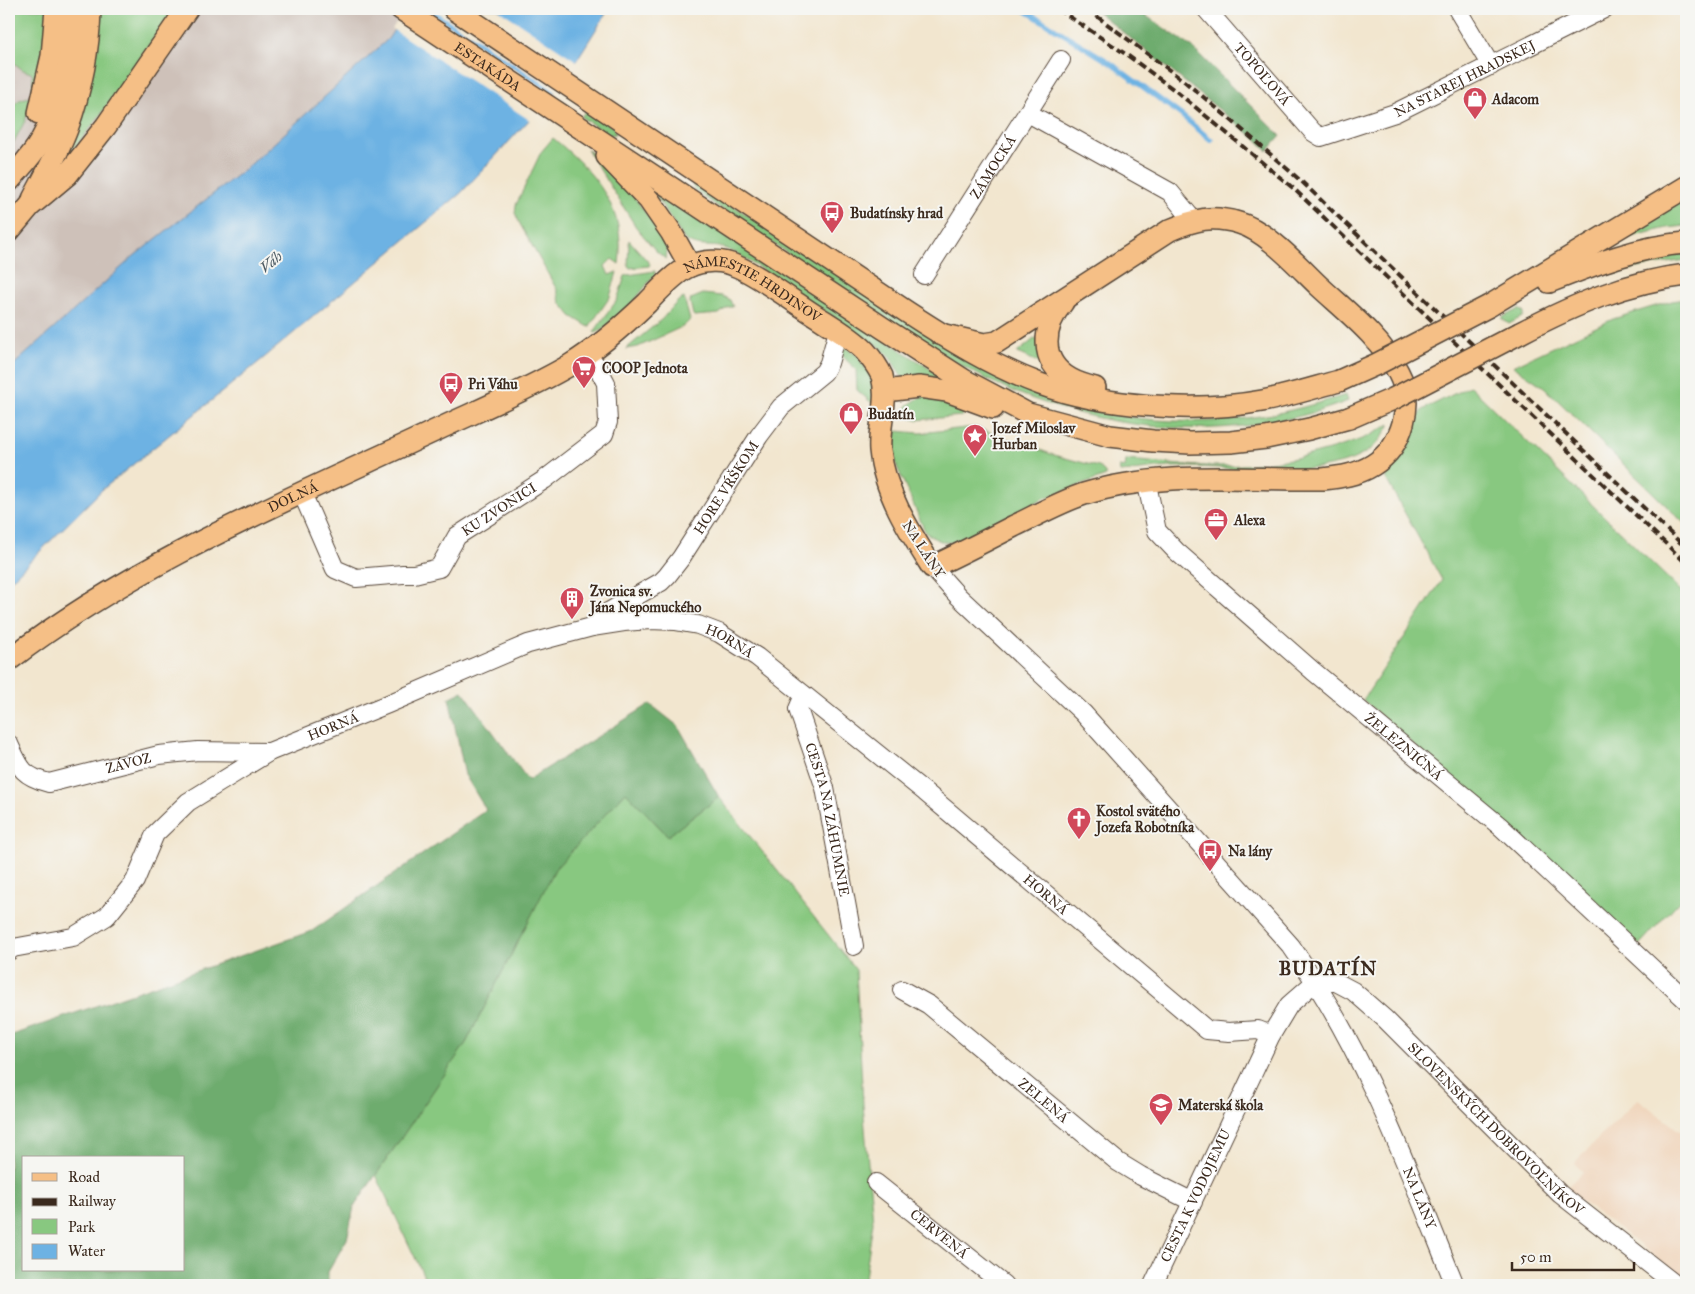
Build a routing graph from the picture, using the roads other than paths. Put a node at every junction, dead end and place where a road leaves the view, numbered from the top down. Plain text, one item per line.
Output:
1 (56, 9) edge
2 (75, 9) edge
3 (90, 9) edge
4 (187, 9) edge
5 (401, 9) edge
6 (454, 9) edge
7 (1206, 9) edge
8 (1457, 9) edge
9 (1604, 9) edge
10 (1061, 60) dead end
11 (1491, 66) junction
12 (1028, 112) junction
13 (575, 124) junction
14 (1321, 137) joint
15 (10, 180) edge
16 (1686, 187) edge
17 (30, 206) junction
18 (1193, 220) junction
19 (9, 231) edge
20 (1686, 243) edge
21 (690, 266) junction
22 (924, 275) dead end
23 (1686, 275) edge
24 (1066, 298) junction
25 (1489, 306) junction
26 (838, 331) junction
27 (940, 334) junction
28 (586, 354) junction
29 (884, 391) junction
30 (1148, 404) junction
31 (1046, 419) junction
32 (1146, 480) junction
33 (302, 493) junction
34 (932, 567) junction
35 (592, 627) junction
36 (9, 660) edge
37 (804, 695) junction
38 (9, 744) edge
39 (269, 752) junction
40 (854, 946) dead end
41 (9, 951) edge
42 (1315, 982) junction
43 (902, 990) dead end
44 (1686, 1000) edge
45 (1271, 1035) junction
46 (876, 1183) dead end
47 (1193, 1202) junction
48 (1004, 1285) edge
49 (1153, 1285) edge
50 (1455, 1285) edge
51 (1676, 1285) edge

1 - 15 main road
2 - 15 main road
3 - 17 main road
4 - 17 main road
5 - 13 main road, ESTAKÁDA
6 - 27 main road
7 - 14 street, TOPOĽOVÁ
8 - 11 street
9 - 11 street, NA STAREJ HRADSKEJ
10 - 12 street, ZÁMOCKÁ
11 - 14 street, NA STAREJ HRADSKEJ
12 - 18 street
12 - 22 street, ZÁMOCKÁ
13 - 21 main road
13 - 31 main road
16 - 25 main road
17 - 19 main road
18 - 24 main road
18 - 32 main road
20 - 25 main road
21 - 26 main road, NÁMESTIE HRDINOV
21 - 28 main road, NÁMESTIE HRDINOV
23 - 31 main road, bridge
24 - 27 main road
24 - 30 main road
25 - 30 main road, bridge
26 - 29 main road, NÁMESTIE HRDINOV
26 - 35 street, HORE VŔŠKOM
27 - 30 main road
28 - 33 main road, DOLNÁ
28 - 33 street, KU ZVONICI
29 - 31 main road
29 - 34 main road, NA LÁNY
32 - 34 main road
32 - 44 street, ŽELEZNIČNÁ
33 - 36 main road, DOLNÁ
34 - 42 street, NA LÁNY
35 - 37 street, HORNÁ
35 - 39 street, HORNÁ
37 - 40 street, CESTA NA ZÁHUMNIE
37 - 45 street, HORNÁ
38 - 39 street, ZÁVOZ
39 - 41 street, HORNÁ
42 - 45 street, CESTA K VODOJEMU
42 - 50 street, NA LÁNY
42 - 51 street, SLOVENSKÝCH DOBROVOĽNÍKOV
43 - 47 street, ZELENÁ
45 - 47 street, CESTA K VODOJEMU
46 - 48 street, ČERVENÁ
47 - 49 street, CESTA K VODOJEMU

